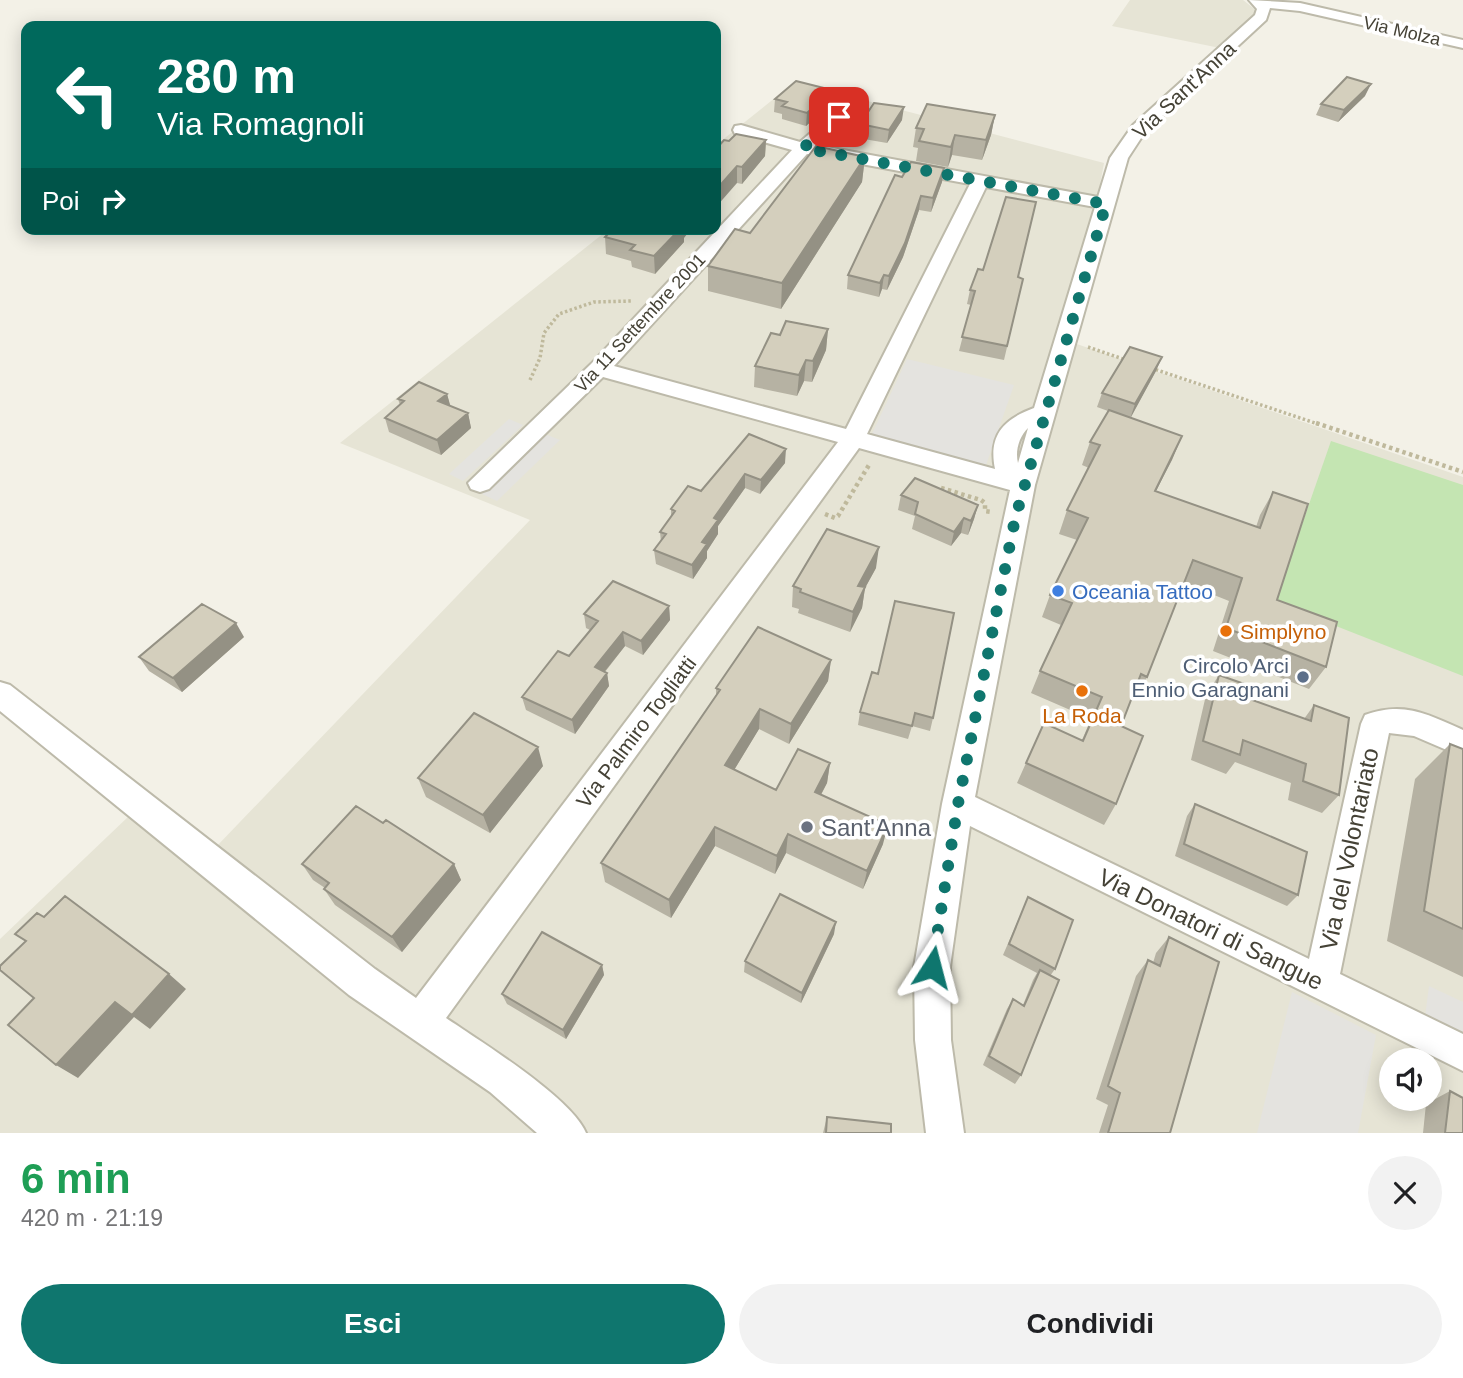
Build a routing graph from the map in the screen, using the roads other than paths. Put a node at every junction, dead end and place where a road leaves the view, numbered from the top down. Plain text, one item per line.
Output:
1 (1258, 1) edge
2 (1463, 44) edge
3 (857, 101) dead end
4 (741, 130) dead end
5 (803, 148) junction
6 (980, 181) junction
7 (1106, 204) junction
8 (599, 369) junction
9 (1046, 412) joint
10 (852, 441) junction
11 (480, 483) dead end
12 (1023, 485) junction
13 (0, 694) edge
14 (1463, 744) edge
15 (958, 804) junction
16 (1321, 983) junction
17 (420, 1023) junction
18 (1463, 1053) edge
19 (567, 1133) edge
20 (945, 1133) edge

1 - 2 street, Via Molza
1 - 7 street, Via Sant'Anna
3 - 5 street, Via 11 Settembre 2001
4 - 5 street
5 - 6 street
5 - 8 street, Via 11 Settembre 2001
6 - 7 street
6 - 10 street, Via Palmiro Togliatti
7 - 9 street, Via Sant'Anna
8 - 10 street
8 - 11 street, Via 11 Settembre 2001
9 - 12 street, Via Sant'Anna
10 - 12 street
10 - 17 street, Via Palmiro Togliatti
12 - 15 street, Via Sant'Anna
13 - 17 street
14 - 16 street, Via del Volontariato
15 - 16 street, Via Donatori di Sangue
15 - 20 street, Via Sant'Anna
16 - 18 street, Via Donatori di Sangue
17 - 19 street

